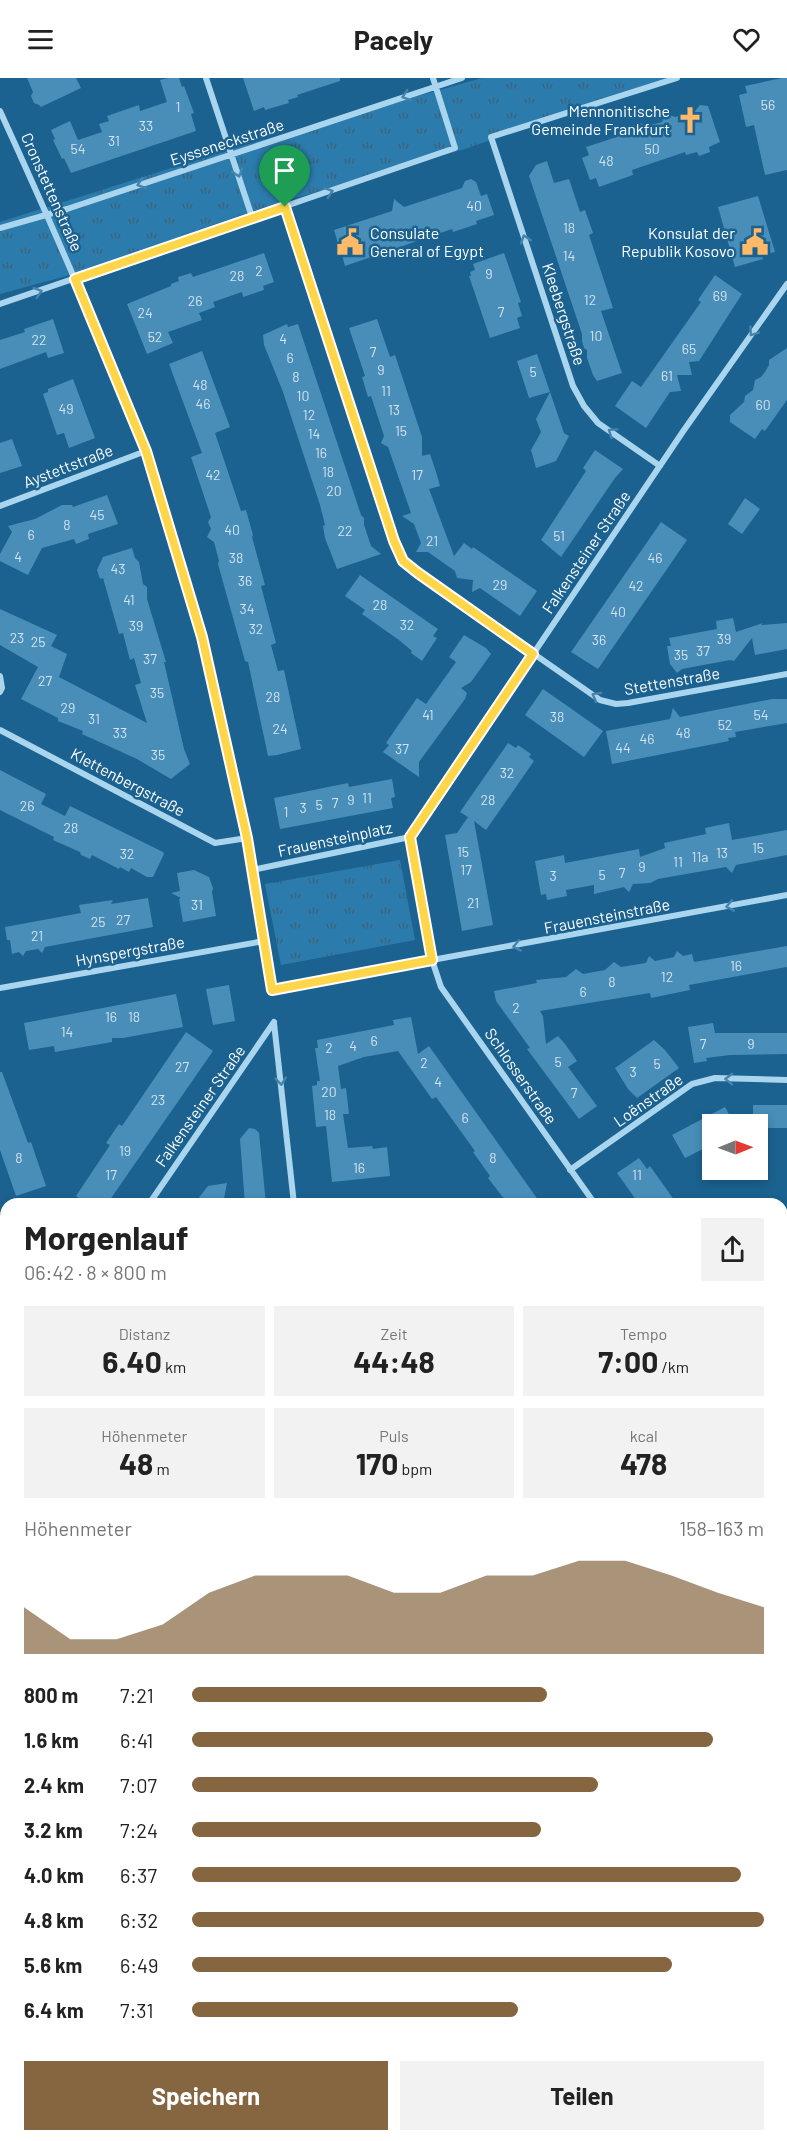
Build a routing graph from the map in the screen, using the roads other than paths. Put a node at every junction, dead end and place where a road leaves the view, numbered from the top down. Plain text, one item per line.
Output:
1 (206, 78) edge
2 (433, 78) edge
3 (462, 78) edge
4 (677, 78) edge
5 (660, 81) edge
6 (436, 86) junction
7 (0, 111) edge
8 (231, 154) junction
9 (285, 207) junction
10 (48, 215) junction
11 (252, 217) junction
12 (0, 228) edge
13 (75, 279) junction
14 (787, 284) edge
15 (0, 304) edge
16 (146, 451) junction
17 (660, 466) junction
18 (0, 506) edge
19 (533, 654) junction
20 (787, 674) edge
21 (0, 676) edge
22 (0, 692) edge
23 (0, 730) edge
24 (410, 837) junction
25 (247, 838) junction
26 (252, 870) junction
27 (787, 895) edge
28 (264, 941) junction
29 (432, 960) junction
30 (0, 988) edge
31 (787, 1080) edge
32 (570, 1170) junction
33 (152, 1198) edge
34 (293, 1198) edge
35 (591, 1198) edge

1 - 8 street
2 - 6 street
3 - 6 street, Eysseneckstraße
4 - 5 street
17 -> 5 street, Kleebergstraße
6 -> 8 street, Eysseneckstraße
9 -> 6 street
7 - 10 street, Cronstettenstraße
8 -> 10 street, Eysseneckstraße
8 -> 11 street
9 - 11 street
9 - 19 street, Stettenstraße
10 - 12 street, Eysseneckstraße
10 - 13 street, Cronstettenstraße
11 - 13 street
15 -> 13 street
13 - 16 street, Cronstettenstraße
14 -> 17 street, Falkensteiner Straße
16 - 18 street, Aystettstraße
16 - 25 street, Cronstettenstraße
17 - 19 street, Falkensteiner Straße
20 -> 19 street, Stettenstraße
19 - 24 street, Falkensteiner Straße
21 - 22 street
23 - 25 street, Klettenbergstraße
24 - 26 street, Frauensteinplatz
24 - 29 street, Frauensteinplatz
25 - 26 street, Cronstettenstraße
26 - 28 street
27 -> 29 street, Frauensteinstraße
28 - 29 street
28 - 30 street, Hynspergstraße
29 - 32 street, Schlosserstraße
31 -> 32 street, Loënstraße
32 - 35 street, Schlosserstraße
33 -> 34 street, Falkensteiner Straße

